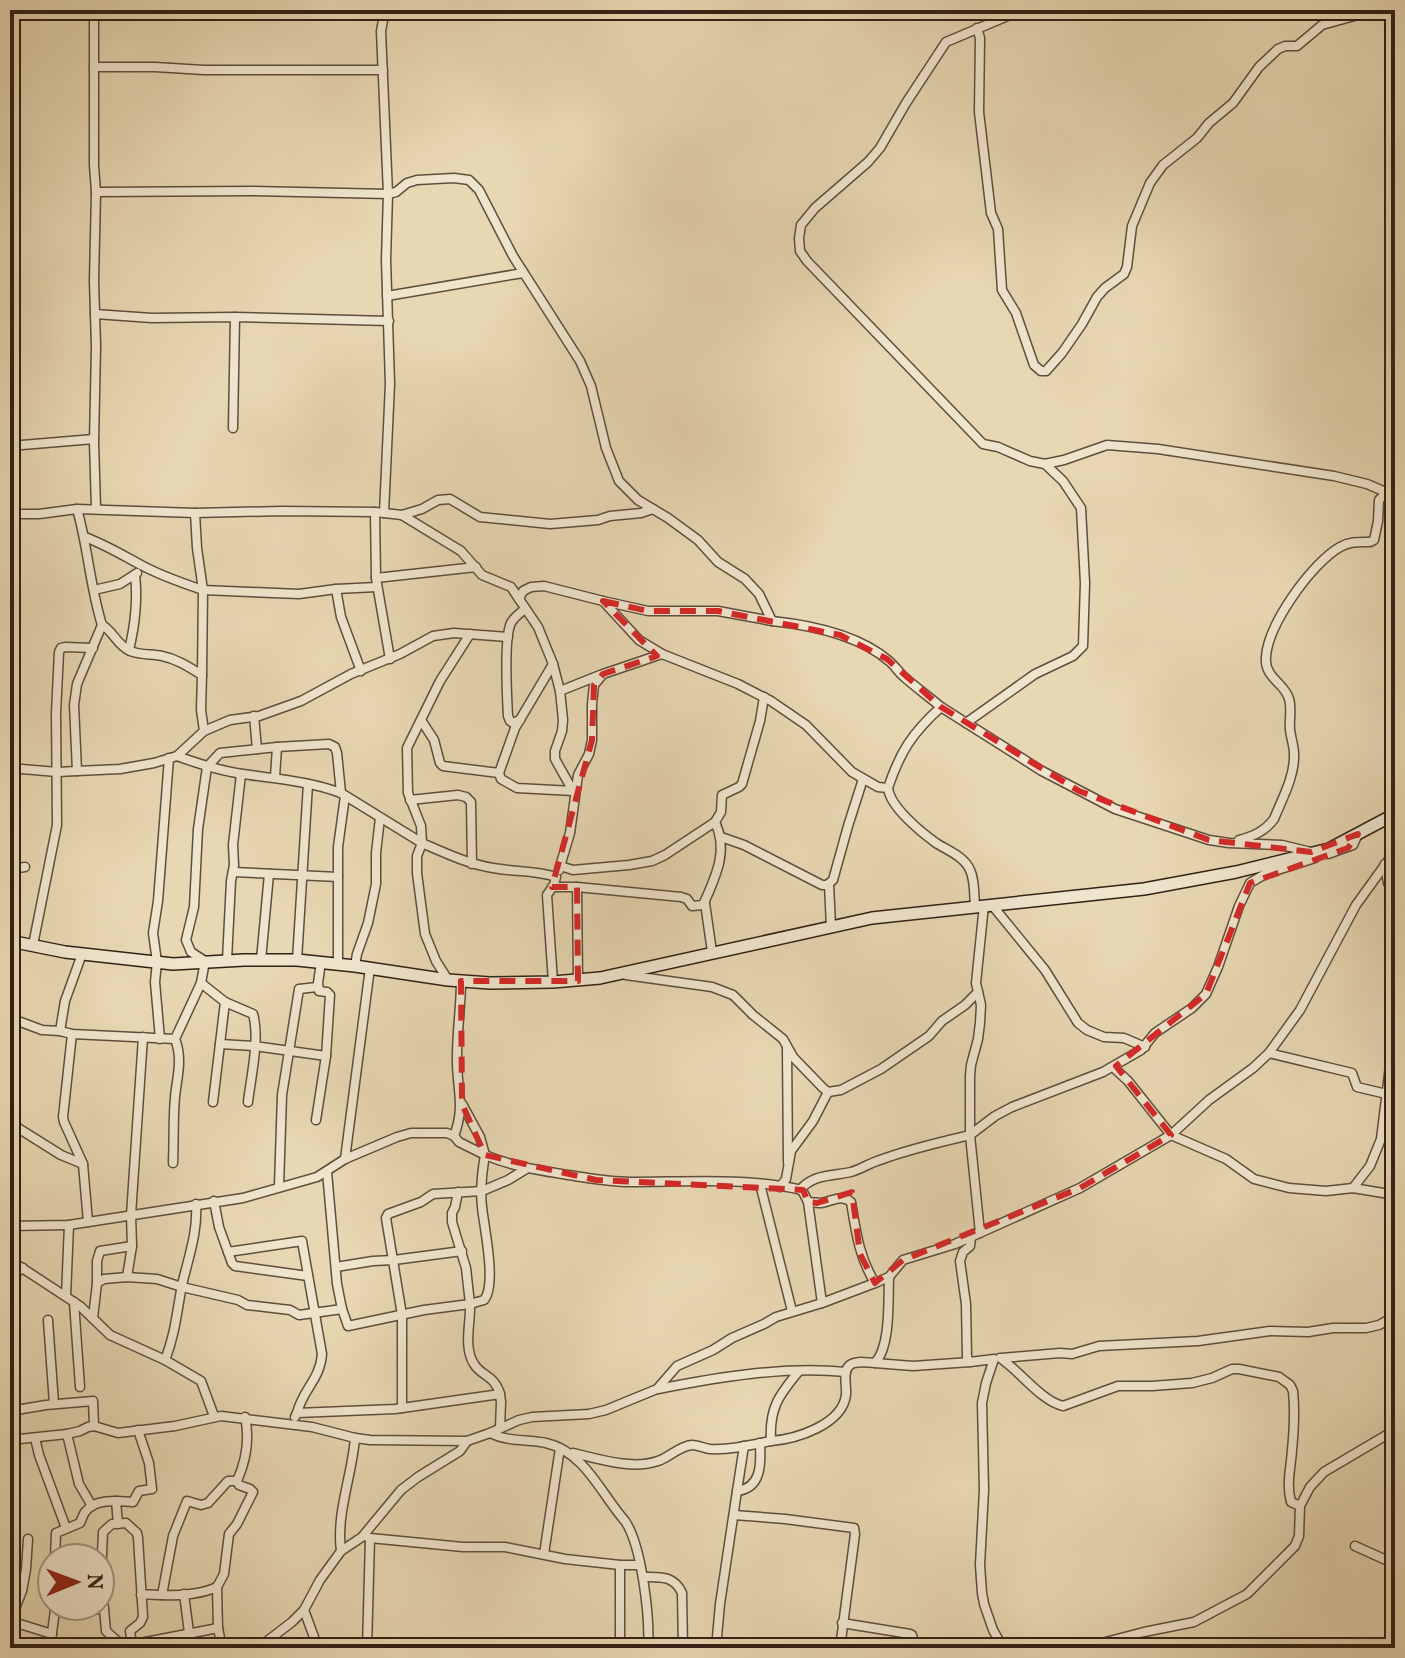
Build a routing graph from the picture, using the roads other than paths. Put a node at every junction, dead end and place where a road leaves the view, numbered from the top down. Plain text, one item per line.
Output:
1 (94, 10) edge
2 (385, 10) edge
3 (1015, 10) edge
4 (1376, 10) edge
5 (977, 28) junction
6 (94, 67) junction
7 (383, 70) junction
8 (96, 192) junction
9 (388, 194) junction
10 (523, 273) junction
11 (387, 296) junction
12 (95, 314) junction
13 (235, 317) junction
14 (389, 321) junction
15 (233, 428) dead end
16 (94, 439) junction
17 (10, 446) edge
18 (1045, 464) junction
19 (1391, 494) edge
20 (77, 509) junction
21 (96, 509) junction
22 (653, 509) junction
23 (379, 512) junction
24 (195, 513) junction
25 (10, 514) edge
26 (402, 515) junction
27 (85, 537) junction
28 (144, 567) junction
29 (476, 567) junction
30 (135, 575) junction
31 (377, 582) junction
32 (336, 589) junction
33 (94, 590) junction
34 (203, 590) junction
35 (519, 599) junction
36 (603, 601) junction
37 (525, 609) junction
38 (772, 621) junction
39 (102, 625) junction
40 (470, 634) junction
41 (508, 637) junction
42 (93, 648) junction
43 (129, 650) junction
44 (662, 654) junction
45 (390, 659) junction
46 (553, 664) junction
47 (361, 671) junction
48 (603, 674) junction
49 (202, 675) junction
50 (560, 691) junction
51 (764, 697) junction
52 (941, 707) junction
53 (254, 716) junction
54 (421, 720) junction
55 (521, 720) junction
56 (966, 723) junction
57 (204, 731) junction
58 (277, 747) junction
59 (257, 749) junction
60 (173, 757) junction
61 (207, 767) junction
62 (10, 768) edge
63 (77, 771) junction
64 (57, 772) junction
65 (499, 773) junction
66 (241, 774) junction
67 (275, 777) junction
68 (863, 779) junction
69 (308, 784) junction
70 (888, 788) junction
71 (574, 791) junction
72 (343, 794) junction
73 (410, 800) junction
74 (1395, 814) edge
75 (380, 818) junction
76 (715, 822) junction
77 (1358, 834) junction
78 (721, 837) junction
79 (422, 843) junction
80 (1229, 843) junction
81 (1395, 851) edge
82 (1311, 852) junction
83 (472, 864) junction
84 (1385, 864) junction
85 (560, 866) junction
86 (25, 867) dead end
87 (10, 869) edge
88 (233, 872) junction
89 (269, 874) junction
90 (303, 876) junction
91 (338, 877) junction
92 (556, 877) junction
93 (829, 884) junction
94 (552, 887) junction
95 (577, 887) junction
96 (1395, 898) edge
97 (705, 903) junction
98 (984, 906) junction
99 (831, 927) junction
100 (10, 941) edge
101 (33, 945) junction
102 (712, 952) junction
103 (82, 954) junction
104 (227, 960) junction
105 (261, 960) junction
106 (297, 960) junction
107 (205, 961) junction
108 (157, 962) junction
109 (321, 962) junction
110 (338, 964) junction
111 (355, 966) junction
112 (1395, 966) edge
113 (370, 968) junction
114 (617, 973) junction
115 (455, 980) junction
116 (578, 980) junction
117 (553, 982) junction
118 (201, 983) junction
119 (317, 987) junction
120 (978, 992) junction
121 (225, 1002) junction
122 (10, 1018) edge
123 (60, 1031) junction
124 (72, 1034) junction
125 (143, 1037) junction
126 (160, 1039) junction
127 (175, 1039) junction
128 (220, 1044) junction
129 (787, 1044) junction
130 (254, 1046) junction
131 (1145, 1047) junction
132 (290, 1051) junction
133 (1269, 1053) junction
134 (326, 1056) junction
135 (1393, 1058) edge
136 (1113, 1067) junction
137 (828, 1092) junction
138 (1391, 1095) edge
139 (213, 1102) dead end
140 (248, 1102) dead end
141 (462, 1104) junction
142 (316, 1120) dead end
143 (10, 1123) edge
144 (970, 1135) junction
145 (1171, 1135) junction
146 (454, 1136) junction
147 (485, 1155) junction
148 (345, 1159) junction
149 (788, 1162) junction
150 (173, 1163) dead end
151 (83, 1164) junction
152 (526, 1169) junction
153 (327, 1172) junction
154 (760, 1184) junction
155 (279, 1186) junction
156 (780, 1187) junction
157 (1353, 1188) junction
158 (800, 1190) junction
159 (482, 1191) junction
160 (458, 1192) junction
161 (1395, 1195) edge
162 (214, 1201) junction
163 (808, 1202) junction
164 (196, 1204) junction
165 (131, 1215) junction
166 (88, 1222) junction
167 (69, 1225) junction
168 (10, 1226) edge
169 (975, 1234) junction
170 (132, 1246) junction
171 (462, 1251) junction
172 (228, 1252) junction
173 (10, 1260) edge
174 (394, 1260) junction
175 (336, 1267) junction
176 (23, 1268) junction
177 (308, 1276) junction
178 (10, 1277) edge
179 (127, 1277) junction
180 (889, 1277) junction
181 (97, 1283) junction
182 (875, 1283) junction
183 (182, 1287) junction
184 (70, 1299) junction
185 (822, 1303) junction
186 (470, 1304) junction
187 (342, 1309) junction
188 (792, 1311) junction
189 (314, 1314) junction
190 (402, 1315) junction
191 (1395, 1316) edge
192 (93, 1318) junction
193 (48, 1320) dead end
194 (997, 1359) junction
195 (165, 1360) junction
196 (970, 1362) junction
197 (875, 1363) junction
198 (1395, 1364) edge
199 (799, 1371) junction
200 (846, 1372) junction
201 (80, 1387) dead end
202 (657, 1389) junction
203 (500, 1394) junction
204 (54, 1404) junction
205 (402, 1408) junction
206 (11, 1411) edge
207 (297, 1413) junction
208 (214, 1416) junction
209 (245, 1417) junction
210 (292, 1425) junction
211 (94, 1426) junction
212 (500, 1428) junction
213 (138, 1430) junction
214 (1394, 1430) edge
215 (490, 1433) junction
216 (67, 1434) junction
217 (35, 1438) junction
218 (355, 1438) junction
219 (12, 1440) edge
220 (467, 1441) junction
221 (771, 1441) junction
222 (760, 1443) junction
223 (744, 1446) junction
224 (560, 1448) junction
225 (571, 1453) junction
226 (237, 1481) junction
227 (737, 1491) junction
228 (116, 1501) junction
229 (92, 1506) junction
230 (1300, 1506) junction
231 (734, 1515) junction
232 (118, 1524) junction
233 (66, 1528) junction
234 (366, 1537) junction
235 (28, 1539) dead end
236 (56, 1542) edge
237 (103, 1542) edge
238 (1355, 1546) dead end
239 (341, 1551) junction
240 (544, 1554) junction
241 (1395, 1564) edge
242 (620, 1565) junction
243 (640, 1565) junction
244 (643, 1577) junction
245 (217, 1587) junction
246 (184, 1594) junction
247 (141, 1595) junction
248 (162, 1595) junction
249 (304, 1610) junction
250 (53, 1622) edge
251 (105, 1622) edge
252 (842, 1623) junction
253 (218, 1628) junction
254 (52, 1634) junction
255 (190, 1634) junction
256 (128, 1646) edge
257 (50, 1648) edge
258 (191, 1648) edge
259 (222, 1648) edge
260 (258, 1648) edge
261 (318, 1648) edge
262 (367, 1648) edge
263 (620, 1648) edge
264 (648, 1648) edge
265 (683, 1648) edge
266 (716, 1648) edge
267 (840, 1648) edge
268 (915, 1648) edge
269 (1003, 1648) edge
270 (1082, 1648) edge

1 - 6 street
2 - 7 street
3 - 5 street
4 - 5 street
5 - 18 street
6 - 7 street
6 - 8 street
7 - 9 street
8 - 9 street
8 - 12 street
9 - 10 street
9 - 11 street
10 - 11 street
10 - 22 street
11 - 14 street
12 - 13 street
12 - 16 street
13 - 14 street
13 - 15 street
14 - 23 street
16 - 17 street
16 - 21 street
18 - 19 street
18 - 56 street
19 - 80 street
20 - 21 street
20 - 25 street
20 - 27 street
21 - 24 street
22 - 26 street
22 - 38 street
23 - 24 street
23 - 26 street
23 - 31 street
24 - 34 street
26 - 29 street
27 - 28 street
27 - 33 street
28 - 30 street
28 - 34 street
29 - 31 street
29 - 35 street
30 - 33 street
30 - 43 street
31 - 32 street
31 - 45 street
32 - 34 street
32 - 47 street
33 - 39 street
34 - 49 street
35 - 36 street
35 - 37 street
36 - 38 street
36 - 44 street
37 - 41 street
37 - 46 street
38 - 52 street
39 - 42 street
39 - 43 street
40 - 41 street
40 - 45 street
40 - 54 street
41 - 55 street
42 - 63 street
42 - 64 street
43 - 49 street
44 - 48 street
44 - 51 street
45 - 47 street
46 - 50 street
46 - 55 street
47 - 53 street
48 - 50 street
48 - 71 street
49 - 57 street
50 - 71 street
51 - 68 street
51 - 76 street
52 - 56 street
52 - 70 street
53 - 57 street
53 - 59 street
54 - 65 street
54 - 73 street
55 - 65 street
56 - 80 street
57 - 60 street
58 - 59 street
58 - 67 street
58 - 72 street
59 - 61 street
60 - 61 street
60 - 63 street
60 - 108 street
61 - 66 street
61 - 107 street
62 - 64 street
63 - 64 street
64 - 101 street
65 - 71 street
66 - 67 street
66 - 88 street
67 - 69 street
68 - 70 street
68 - 93 street
69 - 72 street
69 - 90 street
70 - 98 street
71 - 85 street
72 - 75 street
72 - 91 street
73 - 79 street
73 - 83 street
74 - 77 street
75 - 79 street
75 - 111 street
76 - 78 street
76 - 85 street
77 - 82 street
77 - 131 street
78 - 93 street
78 - 97 street
79 - 83 street
79 - 115 street
80 - 82 street
81 - 84 street
82 - 98 street
83 - 92 street
84 - 96 street
84 - 133 street
85 - 92 street
86 - 87 street
88 - 89 street
88 - 104 street
89 - 90 street
89 - 105 street
90 - 91 street
90 - 106 street
91 - 110 street
92 - 94 street
93 - 99 street
94 - 95 street
94 - 117 street
95 - 97 street
95 - 116 street
97 - 102 street
98 - 99 street
98 - 120 street
98 - 131 street
99 - 102 street
100 - 101 street
101 - 103 street
102 - 114 street
103 - 108 street
103 - 123 street
104 - 105 street
104 - 107 street
105 - 106 street
106 - 109 street
107 - 108 street
107 - 118 street
108 - 126 street
109 - 110 street
109 - 119 street
110 - 111 street
111 - 113 street
112 - 135 street
113 - 115 street
113 - 148 street
114 - 116 street
114 - 129 street
115 - 117 street
115 - 141 street
116 - 117 street
118 - 121 street
118 - 127 street
119 - 132 street
119 - 134 street
120 - 137 street
120 - 144 street
121 - 128 street
121 - 130 street
122 - 123 street
123 - 124 street
124 - 125 street
124 - 151 street
125 - 126 street
125 - 165 street
126 - 127 street
127 - 150 street
128 - 130 street
128 - 139 street
129 - 137 street
129 - 149 street
130 - 132 street
130 - 140 street
131 - 136 street
132 - 134 street
132 - 155 street
133 - 138 street
133 - 145 street
134 - 142 street
135 - 138 street
136 - 144 street
136 - 145 street
137 - 149 street
138 - 157 street
141 - 146 street
141 - 147 street
143 - 151 street
144 - 158 street
144 - 169 street
145 - 157 street
145 - 169 street
146 - 147 street
146 - 148 street
147 - 152 street
147 - 159 street
148 - 153 street
149 - 156 street
151 - 166 street
152 - 154 street
152 - 159 street
153 - 155 street
153 - 175 street
154 - 156 street
154 - 188 street
155 - 162 street
156 - 158 street
157 - 161 street
158 - 163 street
159 - 160 street
159 - 186 street
160 - 171 street
160 - 174 street
162 - 164 street
162 - 172 street
163 - 182 street
163 - 185 street
164 - 165 street
164 - 183 street
165 - 166 street
165 - 170 street
166 - 167 street
167 - 168 street
167 - 184 street
169 - 180 street
169 - 196 street
170 - 179 street
170 - 181 street
171 - 174 street
171 - 186 street
172 - 177 street
172 - 177 street
173 - 176 street
174 - 175 street
174 - 190 street
175 - 187 street
176 - 178 street
176 - 184 street
177 - 189 street
179 - 181 street
179 - 183 street
180 - 182 street
180 - 197 street
181 - 192 street
182 - 185 street
183 - 189 street
183 - 195 street
184 - 192 street
184 - 201 street
185 - 188 street
186 - 190 street
186 - 203 street
187 - 189 street
187 - 190 street
188 - 202 street
189 - 207 street
190 - 205 street
191 - 194 street
192 - 195 street
193 - 204 street
194 - 196 street
194 - 230 street
194 - 269 street
195 - 208 street
196 - 197 street
197 - 200 street
198 - 214 street
199 - 200 street
199 - 202 street
199 - 221 street
200 - 221 street
202 - 212 street
203 - 205 street
203 - 212 street
204 - 206 street
204 - 211 street
205 - 207 street
206 - 219 street
207 - 210 street
208 - 209 street
208 - 213 street
209 - 210 street
209 - 226 street
210 - 218 street
211 - 213 street
211 - 216 street
212 - 215 street
213 - 228 street
214 - 230 street
215 - 220 street
215 - 224 street
216 - 217 street
216 - 229 street
217 - 219 street
217 - 233 street
218 - 220 street
218 - 239 street
220 - 234 street
221 - 222 street
222 - 223 street
222 - 227 street
223 - 225 street
223 - 227 street
224 - 225 street
224 - 240 street
225 - 243 street
226 - 245 street
226 - 248 street
227 - 231 street
228 - 229 street
228 - 232 street
229 - 233 street
230 - 270 street
231 - 252 street
231 - 266 street
232 - 237 street
232 - 247 street
233 - 236 street
234 - 239 street
234 - 240 street
234 - 262 street
235 - 254 street
238 - 241 street
239 - 249 street
240 - 242 street
242 - 243 street
242 - 263 street
243 - 244 street
244 - 264 street
244 - 265 street
245 - 246 street
245 - 253 street
246 - 248 street
246 - 255 street
247 - 248 street
247 - 256 street
249 - 260 street
249 - 261 street
250 - 254 street
251 - 256 street
252 - 267 street
252 - 268 street
253 - 255 street
253 - 259 street
254 - 257 street
255 - 256 street
255 - 258 street

